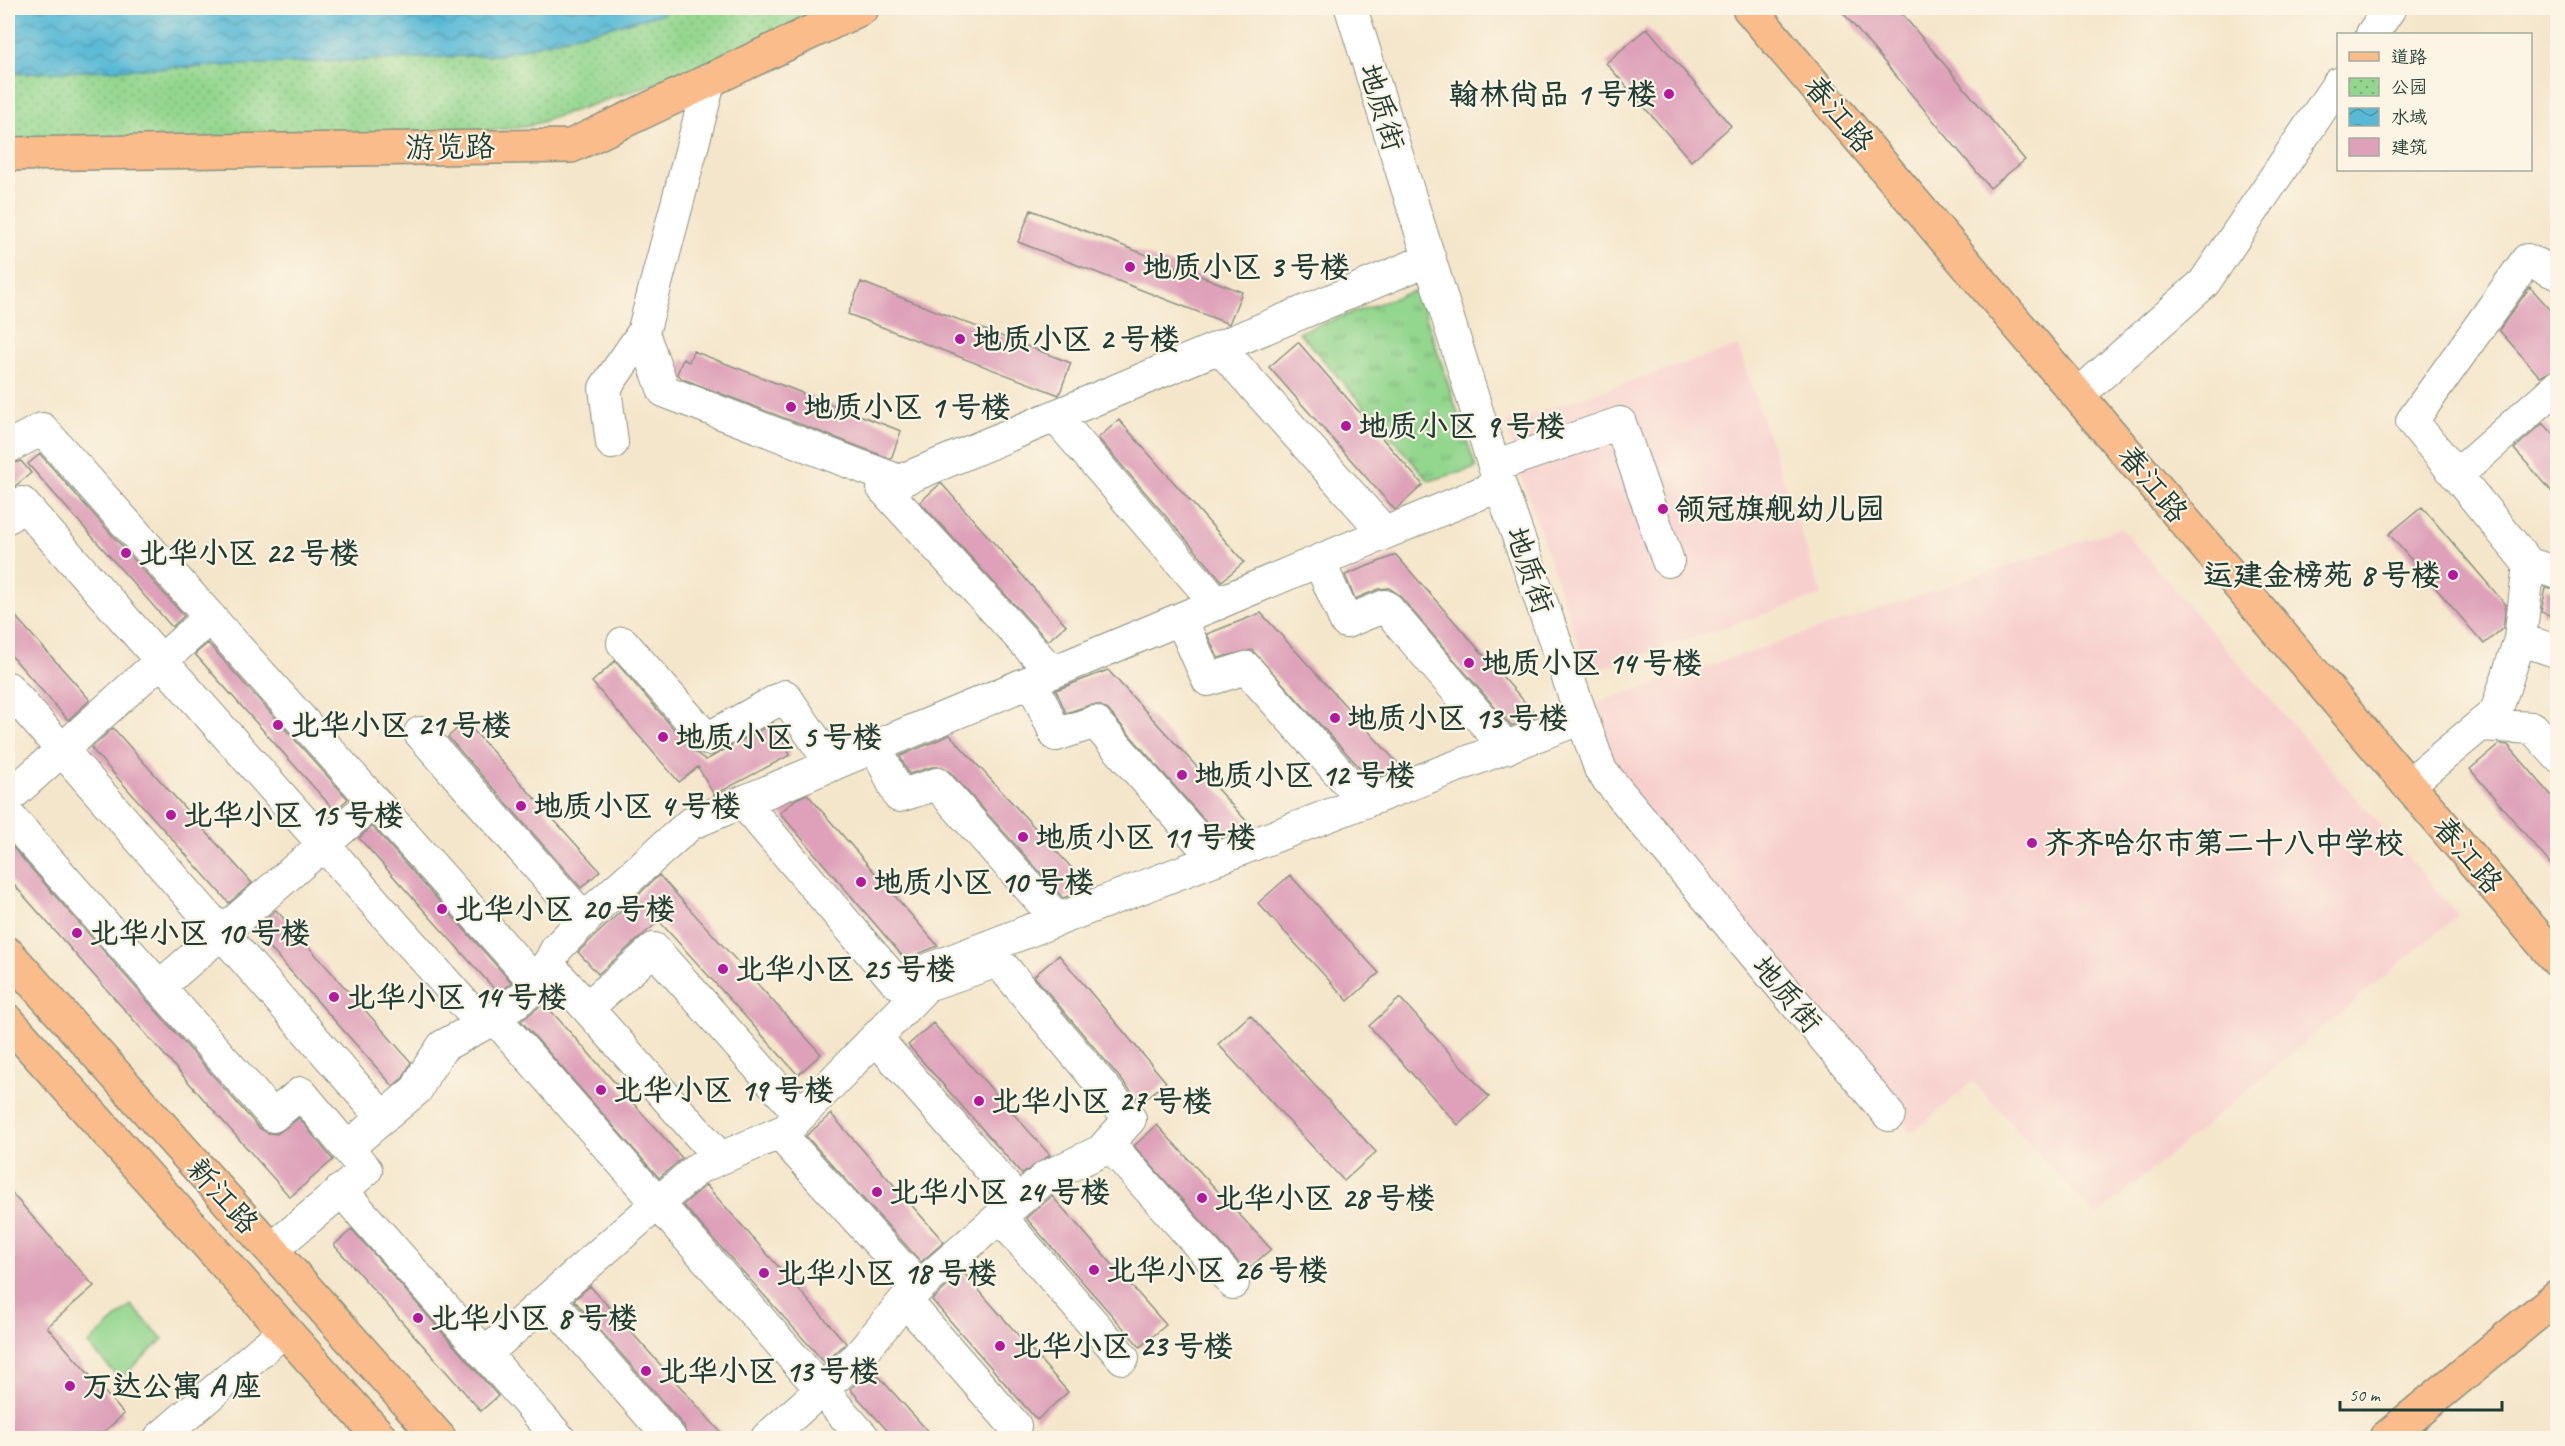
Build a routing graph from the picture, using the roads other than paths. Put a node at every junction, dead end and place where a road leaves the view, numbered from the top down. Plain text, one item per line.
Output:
1 (862, 8) edge
2 (1351, 8) edge
3 (1749, 8) edge
4 (2390, 8) edge
5 (2373, 33) edge
6 (710, 80) junction
7 (2337, 85) edge
8 (8, 154) edge
9 (1430, 259) junction
10 (2527, 260) junction
11 (2558, 274) edge
12 (2558, 296) edge
13 (643, 333) junction
14 (1219, 347) junction
15 (2558, 386) edge
16 (2078, 395) junction
17 (1055, 416) junction
18 (612, 443) dead end
19 (8, 447) edge
20 (1497, 476) junction
21 (2457, 476) junction
22 (899, 481) junction
23 (8, 517) edge
24 (1385, 533) junction
25 (1319, 561) junction
26 (1668, 561) dead end
27 (2548, 565) edge
28 (1217, 604) junction
29 (210, 617) junction
30 (1181, 619) junction
31 (2520, 639) junction
32 (624, 643) dead end
33 (2558, 652) edge
34 (161, 661) junction
35 (1042, 677) junction
36 (8, 688) edge
37 (1582, 718) junction
38 (2481, 725) junction
39 (420, 733) dead end
40 (2545, 734) edge
41 (876, 746) junction
42 (1506, 748) junction
43 (62, 750) junction
44 (2558, 756) edge
45 (832, 765) junction
46 (2408, 785) junction
47 (8, 798) edge
48 (374, 801) junction
49 (743, 802) junction
50 (1365, 802) junction
51 (8, 815) edge
52 (324, 844) junction
53 (1215, 860) junction
54 (585, 920) junction
55 (1058, 920) junction
56 (221, 933) junction
57 (8, 954) edge
58 (2558, 961) edge
59 (543, 975) junction
60 (159, 987) junction
61 (587, 1008) junction
62 (8, 1021) edge
63 (489, 1021) junction
64 (876, 1038) junction
65 (1889, 1115) dead end
66 (383, 1118) junction
67 (790, 1124) junction
68 (1108, 1143) junction
69 (348, 1148) junction
70 (720, 1158) junction
71 (341, 1190) junction
72 (658, 1203) junction
73 (1009, 1209) junction
74 (271, 1250) junction
75 (1233, 1283) dead end
76 (912, 1294) junction
77 (2558, 1296) edge
78 (549, 1299) junction
79 (285, 1330) junction
80 (485, 1354) junction
81 (1123, 1358) dead end
82 (822, 1390) junction
83 (1015, 1426) dead end
84 (160, 1438) edge
85 (381, 1438) edge
86 (438, 1438) edge
87 (559, 1438) edge
88 (670, 1438) edge
89 (767, 1438) edge
90 (864, 1438) edge
91 (2386, 1438) edge

1 - 6 main road, 游览路
2 - 9 street, 地质街
3 - 16 main road, 春江路
4 - 5 street
6 - 8 main road, 游览路
6 - 13 street
7 - 16 street
9 - 14 street
9 - 20 street, 地质街
10 - 11 street
10 - 12 street
10 - 21 street
13 - 18 street
13 - 22 street
14 - 17 street
14 - 24 street
15 - 21 street
16 - 46 main road, 春江路
17 - 22 street
17 - 28 street
19 - 29 street
20 - 24 street
20 - 26 street
20 - 37 street, 地质街
21 - 27 street
22 - 35 street
23 - 34 street
24 - 25 street
25 - 28 street
25 - 42 street
27 - 31 street
28 - 30 street
29 - 34 street
29 - 48 street
30 - 35 street
30 - 50 street
31 - 33 street
31 - 38 street
32 - 45 street
34 - 43 street
34 - 52 street
35 - 41 street
35 - 53 street
36 - 43 street
37 - 42 street
37 - 65 street, 地质街
38 - 40 street
38 - 46 street
39 - 54 street
40 - 44 street
41 - 45 street
41 - 55 street
42 - 50 street
43 - 47 street
43 - 56 street
45 - 49 street
46 - 58 main road, 春江路
48 - 52 street
48 - 59 street
49 - 54 street
49 - 55 street
50 - 53 street
51 - 60 street
52 - 56 street
52 - 63 street
53 - 55 street
54 - 59 street
56 - 60 street
56 - 66 street
57 - 74 main road, 新江路
59 - 61 street
59 - 63 street
60 - 69 street
61 - 67 street
61 - 70 street
62 - 79 main road, 新江路
63 - 66 street
63 - 72 street
64 - 67 street
64 - 68 street
64 - 73 street
66 - 69 street
67 - 70 street
67 - 76 street
68 - 73 street
68 - 75 street
69 - 71 street
70 - 72 street
71 - 74 street
71 - 80 street
72 - 78 street
72 - 82 street
73 - 76 street
73 - 81 street
74 - 86 main road, 新江路
76 - 82 street
76 - 83 street
77 - 91 main road
78 - 80 street
78 - 88 street
79 - 84 street
79 - 85 main road, 新江路
80 - 87 street
82 - 89 street
82 - 90 street

